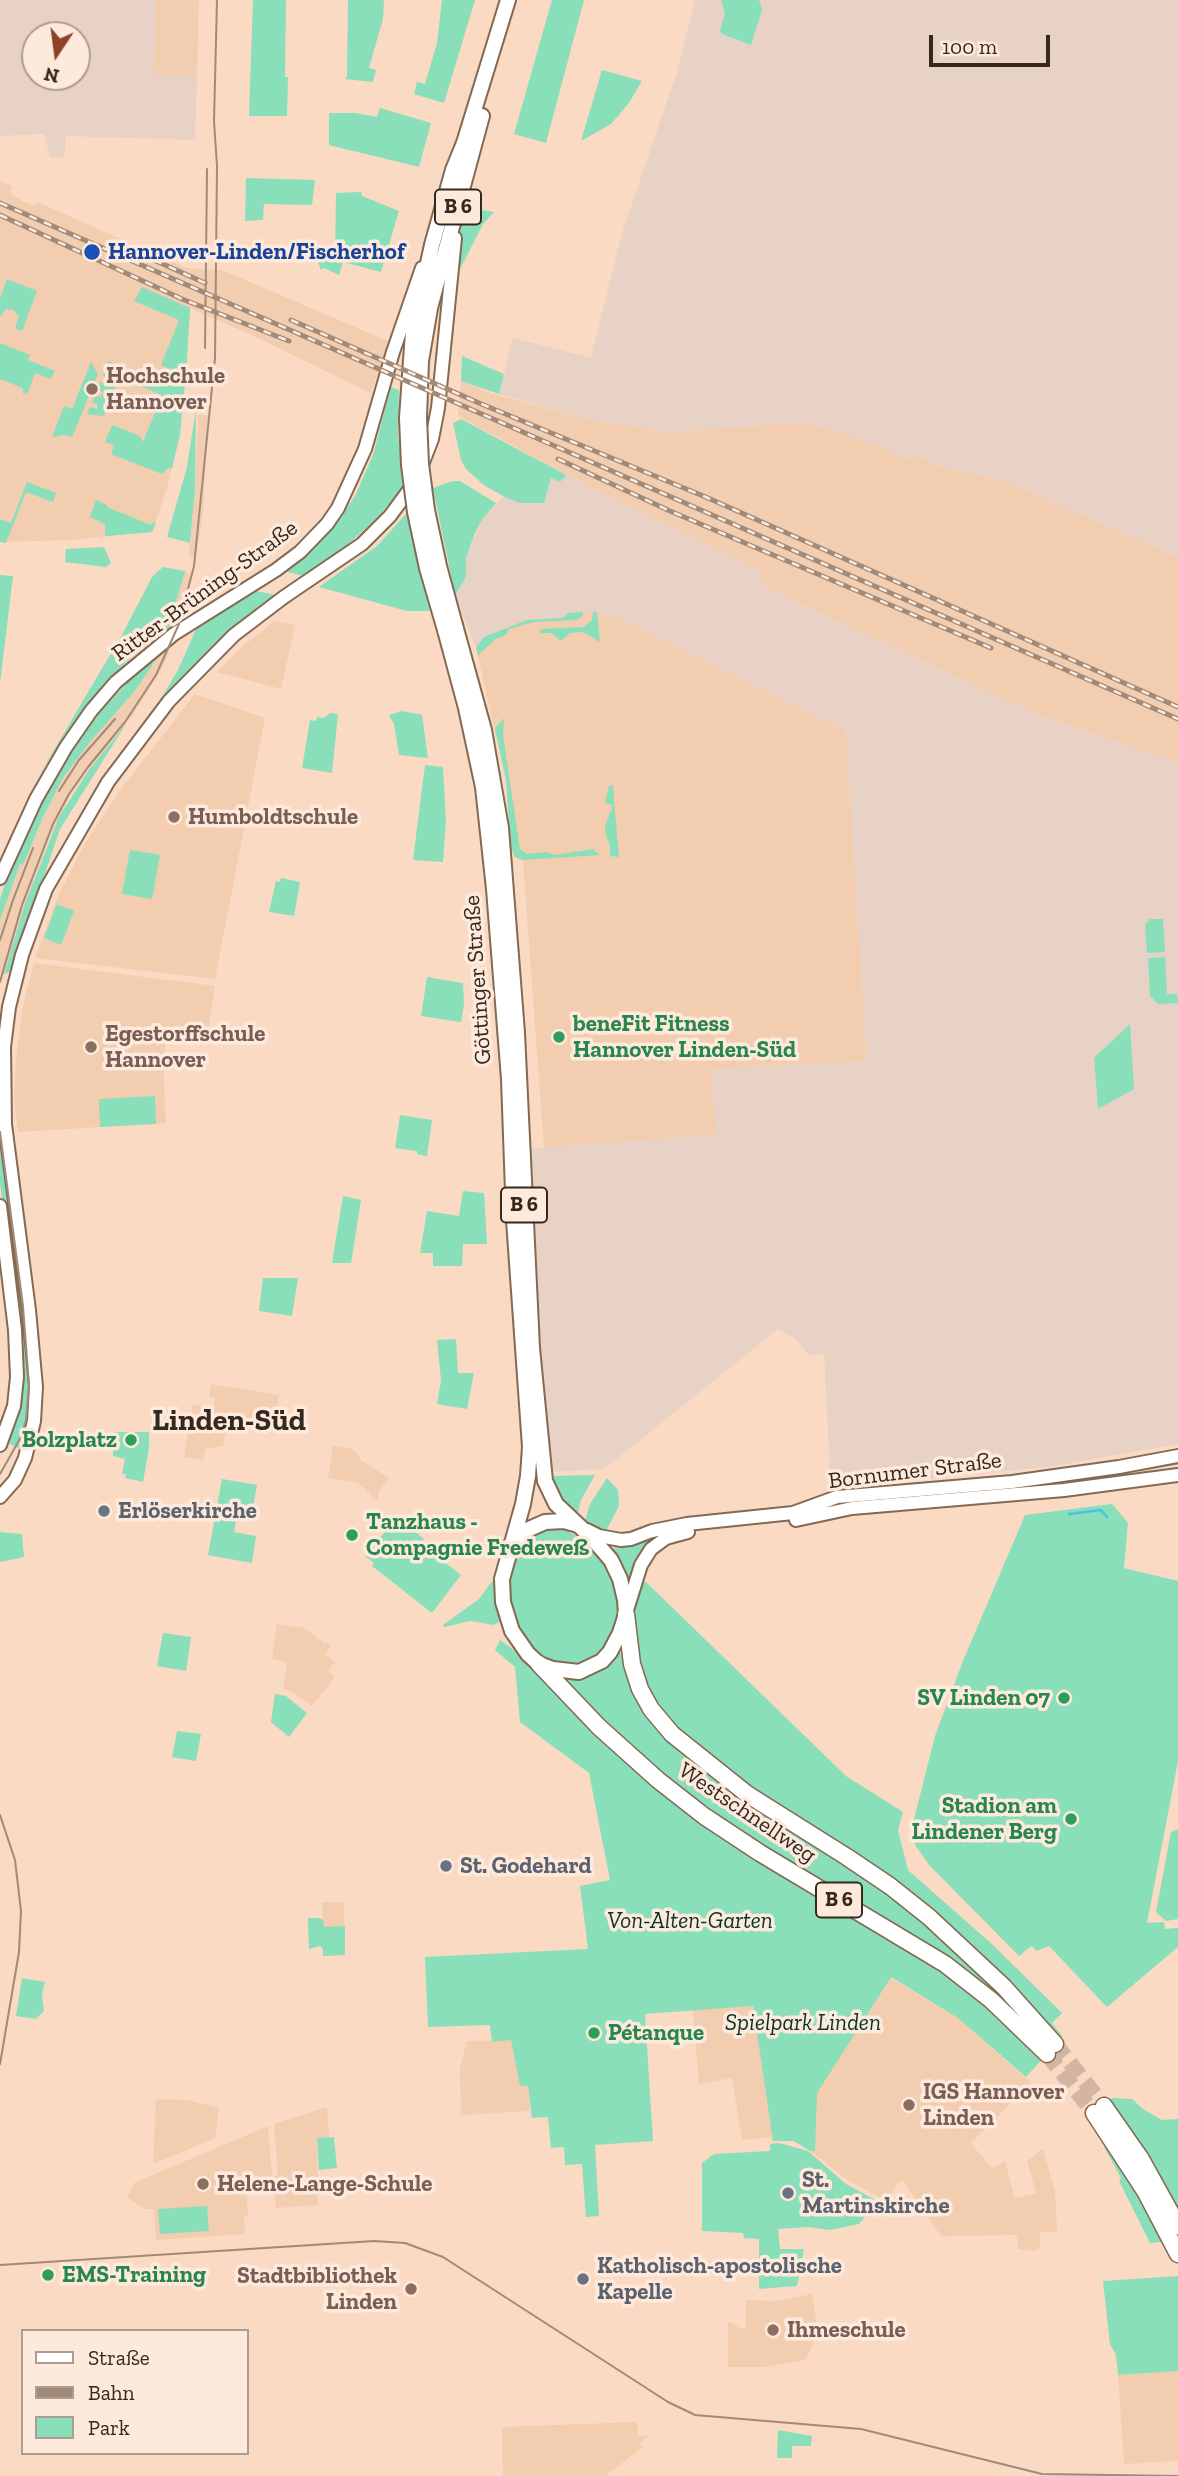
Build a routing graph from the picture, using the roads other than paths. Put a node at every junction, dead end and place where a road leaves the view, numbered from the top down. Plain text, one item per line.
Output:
1 (508, 0) edge
2 (518, 0) edge
3 (457, 212) junction
4 (432, 245) junction
5 (413, 418) junction
6 (450, 627) junction
7 (0, 878) edge
8 (0, 1206) edge
9 (0, 1445) edge
10 (1178, 1456) edge
11 (1113, 1468) junction
12 (1178, 1475) edge
13 (1115, 1484) junction
14 (0, 1497) edge
15 (579, 1525) junction
16 (511, 1545) junction
17 (626, 1614) junction
18 (539, 1664) junction
19 (1099, 2110) tunnel mouth
20 (1176, 2240) edge

1 - 4 main road, B 6
2 - 3 main road, B 6
3 - 5 main road, B 6
3 - 14 main road
4 - 5 main road, B 6
4 - 7 main road, Ritter-Brüning-Straße
5 - 6 main road, Göttinger Straße / B 6, bridge
6 - 15 main road, Göttinger Straße / B 6
6 - 16 main road, Göttinger Straße / B 6
8 - 9 main road
10 - 11 main road, Bornumer Straße
11 - 13 main road
11 - 15 main road, Bornumer Straße
12 - 13 main road, Bornumer Straße
13 - 17 main road, Bornumer Straße
15 - 16 main road
15 - 17 main road, B 6
16 - 18 main road, B 6
17 - 18 main road
17 - 18 highway, Westschnellweg / B 6
19 - 20 highway

